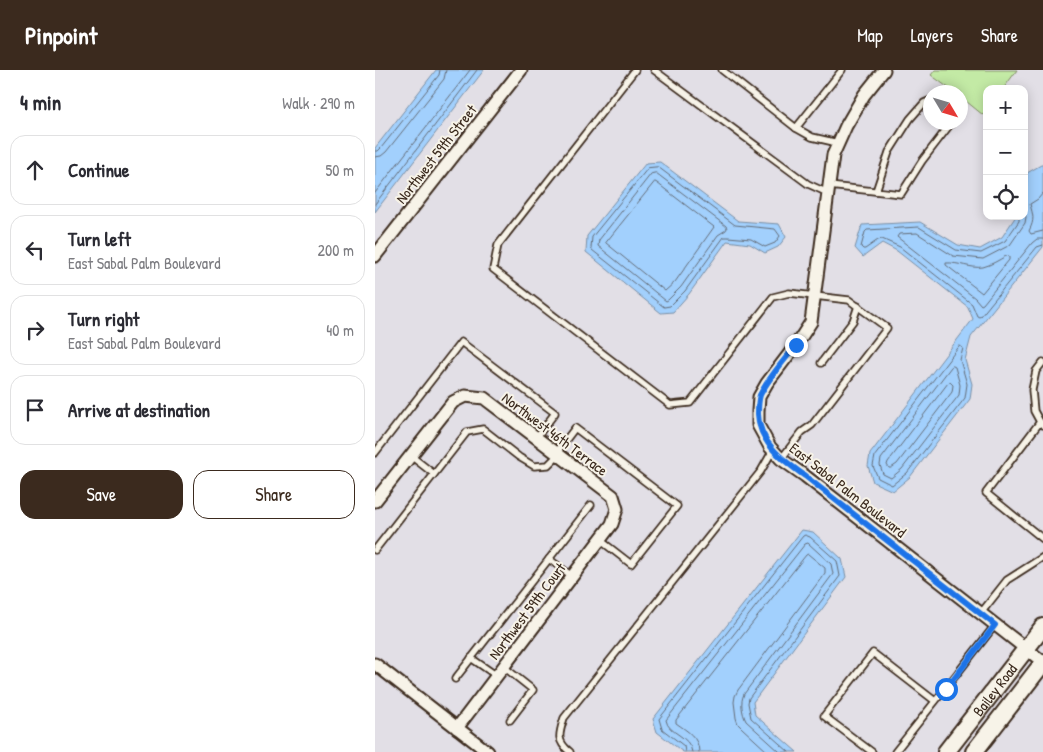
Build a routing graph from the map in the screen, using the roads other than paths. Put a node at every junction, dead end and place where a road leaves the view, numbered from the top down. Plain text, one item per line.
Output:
1 (521, 70) edge
2 (635, 70) edge
3 (654, 70) edge
4 (722, 70) edge
5 (842, 70) edge
6 (884, 70) edge
7 (923, 104) edge
8 (796, 128) junction
9 (946, 130) edge
10 (838, 143) junction
11 (828, 189) junction
12 (876, 191) junction
13 (375, 256) edge
14 (814, 296) junction
15 (858, 306) junction
16 (1043, 362) edge
17 (821, 363) dead end
18 (1041, 423) edge
19 (536, 438) junction
20 (375, 453) edge
21 (557, 454) junction
22 (777, 454) junction
23 (411, 456) junction
24 (434, 474) junction
25 (375, 501) edge
26 (591, 505) dead end
27 (617, 509) joint
28 (1043, 539) edge
29 (600, 540) junction
30 (375, 550) edge
31 (1043, 557) edge
32 (549, 559) junction
33 (573, 576) junction
34 (981, 613) junction
35 (995, 625) junction
36 (1043, 627) edge
37 (1026, 649) junction
38 (471, 658) junction
39 (1043, 663) edge
40 (375, 664) edge
41 (500, 672) junction
42 (455, 679) dead end
43 (935, 701) junction
44 (510, 720) dead end
45 (457, 728) junction
46 (488, 752) edge
47 (570, 752) edge
48 (872, 752) edge
49 (895, 752) edge
50 (946, 752) edge
51 (974, 752) edge

1 - 13 street, Northwest 59th Street
2 - 14 lane
3 - 11 lane
4 - 8 lane
5 - 8 lane
6 - 10 street, East Sabal Palm Boulevard
7 - 12 lane
8 - 10 lane
9 - 12 lane
10 - 11 street, East Sabal Palm Boulevard
11 - 12 lane
11 - 14 street, East Sabal Palm Boulevard
14 - 15 lane
14 - 22 street, East Sabal Palm Boulevard
15 - 17 lane
15 - 22 lane
16 - 18 lane
18 - 28 lane
19 - 20 lane
19 - 21 street, Northwest 46th Terrace
19 - 23 street, Northwest 46th Terrace
21 - 24 lane
21 - 27 street, Northwest 46th Terrace
21 - 29 lane
22 - 34 street, East Sabal Palm Boulevard
22 - 47 lane
23 - 24 lane
23 - 25 street
24 - 30 lane
26 - 32 lane
27 - 29 street, Northwest 59th Court
29 - 33 street, Northwest 59th Court
31 - 34 lane
32 - 33 lane
32 - 38 lane
33 - 41 street, Northwest 59th Court
34 - 35 street, East Sabal Palm Boulevard
35 - 37 street, East Sabal Palm Boulevard
35 - 43 lane
36 - 37 street, Bailey Road
37 - 39 street, East Sabal Palm Boulevard
37 - 50 street, Bailey Road
38 - 41 lane
38 - 42 lane
39 - 51 street, Bailey Road
40 - 45 street
41 - 44 lane
41 - 45 street, Northwest 59th Court
43 - 48 lane
43 - 49 lane
45 - 46 street

